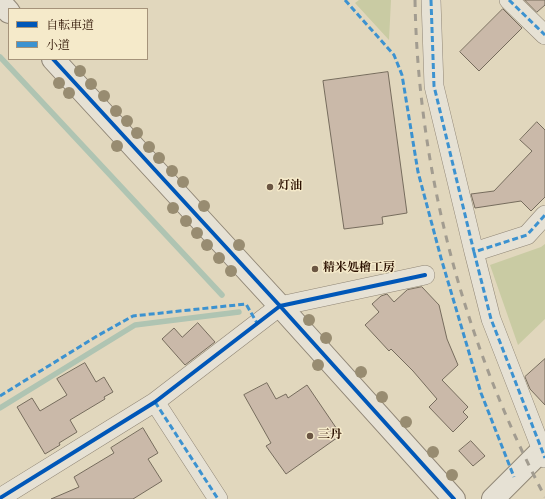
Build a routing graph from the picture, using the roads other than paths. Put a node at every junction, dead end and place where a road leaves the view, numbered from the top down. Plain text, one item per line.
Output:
1 (431, 0) edge
2 (510, 0) edge
3 (0, 2) edge
4 (8, 11) edge
5 (545, 34) edge
6 (54, 60) edge
7 (545, 215) edge
8 (474, 252) junction
9 (425, 275) dead end
10 (280, 306) junction
11 (155, 402) junction
12 (544, 452) edge
13 (0, 498) edge
14 (218, 499) edge
15 (454, 499) edge
16 (493, 499) edge

1 - 8 street
2 - 5 street
3 - 4 street
6 - 10 street
7 - 8 street
8 - 12 street
9 - 10 street
10 - 11 street
10 - 15 street
11 - 13 street
11 - 14 street
12 - 16 street

